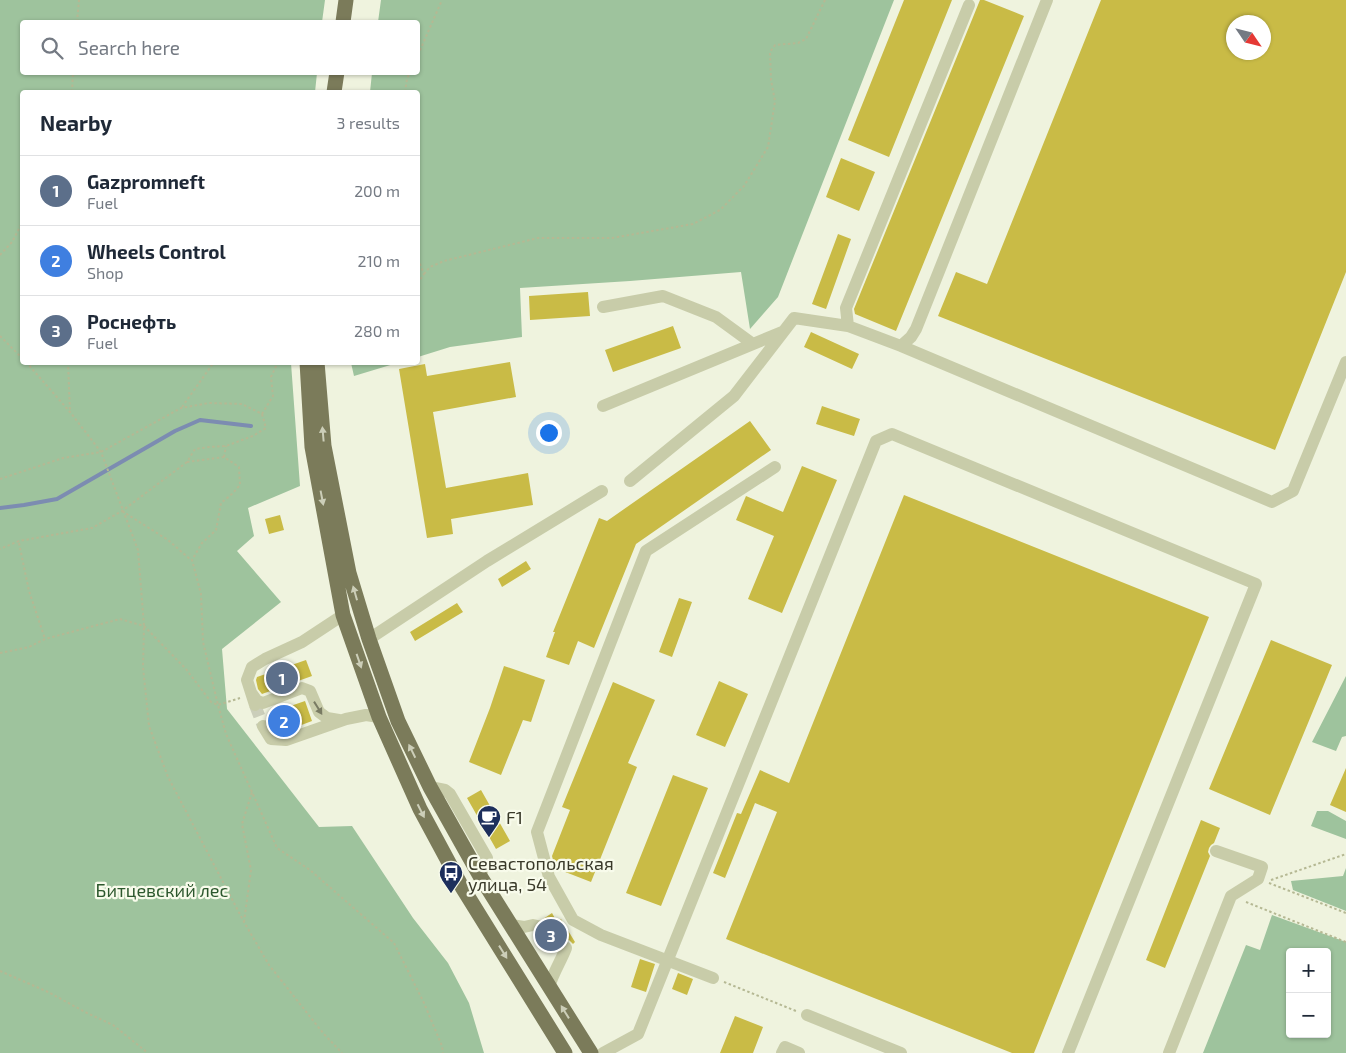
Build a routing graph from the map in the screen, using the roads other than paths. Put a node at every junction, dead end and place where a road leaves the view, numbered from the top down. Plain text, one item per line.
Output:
1 (335, 0) edge
2 (346, 0) edge
3 (1047, 0) edge
4 (969, 5) dead end
5 (333, 20) edge
6 (343, 20) edge
7 (327, 75) edge
8 (337, 75) edge
9 (324, 90) edge
10 (334, 90) edge
11 (603, 308) dead end
12 (848, 326) junction
13 (784, 331) junction
14 (753, 344) junction
15 (901, 346) junction
16 (1346, 362) edge
17 (307, 365) edge
18 (317, 365) edge
19 (604, 406) dead end
20 (774, 467) dead end
21 (630, 481) dead end
22 (602, 492) dead end
23 (343, 615) junction
24 (369, 639) junction
25 (379, 717) junction
26 (340, 721) junction
27 (262, 726) tunnel mouth
28 (1216, 850) dead end
29 (511, 925) junction
30 (547, 928) tunnel mouth
31 (566, 948) dead end
32 (667, 960) junction
33 (713, 978) road end
34 (549, 987) junction
35 (807, 1015) road end
36 (565, 1053) edge
37 (591, 1053) edge
38 (603, 1053) edge
39 (782, 1053) edge
40 (799, 1053) edge
41 (901, 1053) edge
42 (1068, 1053) edge
43 (1169, 1053) edge

1 - 5 main road
2 - 6 main road
3 - 15 lane
4 - 12 lane
7 - 9 main road
8 - 10 main road
11 - 14 lane
12 - 13 lane
12 - 15 lane
13 - 14 lane
13 - 21 lane
14 - 19 lane
15 - 16 lane
17 -> 23 main road
24 -> 18 main road
20 - 32 lane
22 - 24 lane
23 -> 25 main road
23 -> 26 lane
29 -> 24 main road
25 - 26 lane
25 -> 36 main road
26 - 27 lane
28 - 43 lane
29 - 30 lane
29 - 34 main road
31 - 34 lane
32 - 33 lane
32 - 38 lane
32 - 42 lane
37 -> 34 main road
35 - 41 lane
39 - 40 lane

